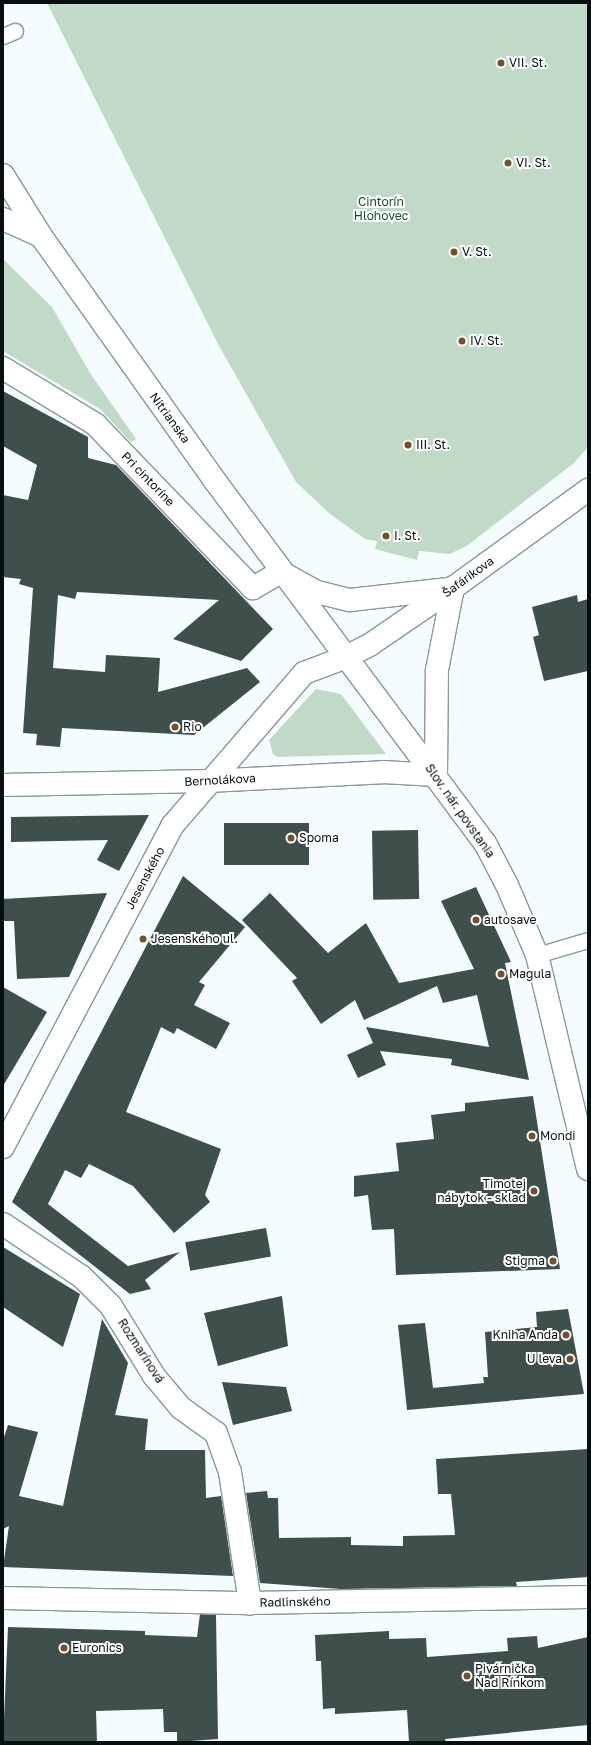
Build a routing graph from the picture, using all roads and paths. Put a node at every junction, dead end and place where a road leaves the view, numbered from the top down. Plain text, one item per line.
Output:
1 (3, 175) edge
2 (3, 219) edge
3 (41, 236) junction
4 (3, 368) edge
5 (588, 490) edge
6 (281, 572) junction
7 (453, 588) junction
8 (344, 658) junction
9 (436, 775) junction
10 (208, 781) junction
11 (3, 785) edge
12 (588, 940) edge
13 (537, 955) junction
14 (3, 1147) edge
15 (588, 1169) edge
16 (3, 1224) edge
17 (588, 1597) edge
18 (3, 1598) edge
19 (250, 1603) junction

1 - 3 street, Nitrianska
2 - 3 street
3 - 6 street, Nitrianska
4 - 6 street, Pri cintoríne
5 - 7 street, Šafárikova
6 - 7 street
6 - 8 street, Nitrianska
7 - 8 street, Šafárikova
7 - 9 street
8 - 9 street, Slov. nár. povstania
8 - 10 street, Jesenského
9 - 10 street, Bernolákova
9 - 13 street, Slov. nár. povstania
10 - 11 street, Bernolákova
10 - 14 street, Jesenského
12 - 13 lane
13 - 15 street, Slov. nár. povstania
16 - 19 street, Rozmarínová
17 - 19 street, Radlinského
18 - 19 street, Radlinského

